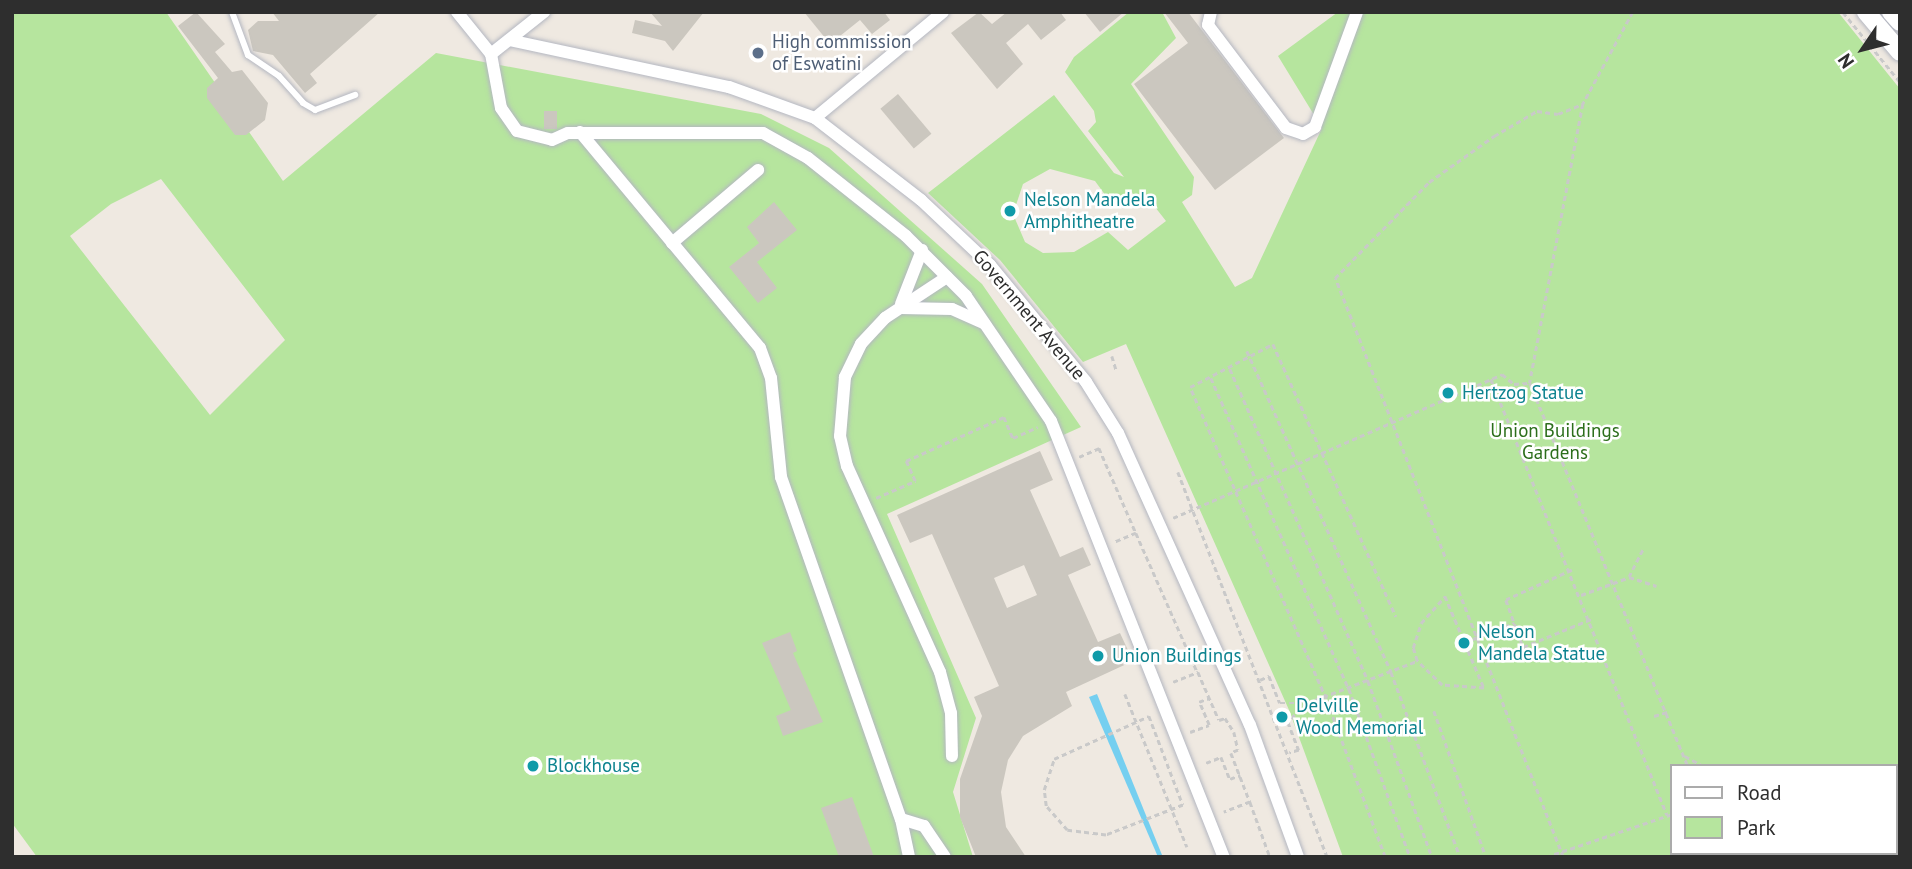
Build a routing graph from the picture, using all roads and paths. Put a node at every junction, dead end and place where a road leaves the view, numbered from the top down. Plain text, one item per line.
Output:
1 (232, 12) edge
2 (457, 12) edge
3 (544, 12) edge
4 (943, 12) edge
5 (1211, 12) edge
6 (1357, 12) edge
7 (1633, 12) edge
8 (1843, 12) edge
9 (1866, 12) edge
10 (1891, 12) edge
11 (1900, 22) edge
12 (509, 40) junction
13 (1900, 52) edge
14 (492, 54) junction
15 (1900, 82) edge
16 (355, 95) dead end
17 (1583, 104) junction
18 (815, 118) junction
19 (580, 132) junction
20 (758, 170) dead end
21 (672, 243) junction
22 (922, 250) junction
23 (947, 277) junction
24 (898, 309) junction
25 (991, 326) junction
26 (1247, 351) dead end
27 (1112, 356) dead end
28 (1255, 357) junction
29 (1116, 369) dead end
30 (1230, 369) junction
31 (1211, 378) junction
32 (1491, 379) junction
33 (1530, 383) junction
34 (1051, 421) junction
35 (1394, 424) junction
36 (1561, 453) junction
37 (1321, 455) junction
38 (1550, 458) dead end
39 (1069, 461) junction
40 (1299, 464) junction
41 (1178, 472) dead end
42 (1276, 474) junction
43 (1256, 482) junction
44 (1234, 492) junction
45 (863, 503) junction
46 (1189, 511) junction
47 (1162, 523) junction
48 (1136, 533) junction
49 (1103, 547) junction
50 (1643, 550) dead end
51 (1572, 570) junction
52 (1629, 577) junction
53 (1616, 582) junction
54 (1657, 586) dead end
55 (1581, 595) junction
56 (1396, 617) dead end
57 (1591, 619) junction
58 (1514, 623) junction
59 (1480, 637) junction
60 (1464, 643) junction
61 (1417, 661) junction
62 (1198, 672) junction
63 (1391, 672) junction
64 (1260, 680) junction
65 (1368, 681) junction
66 (1172, 682) dead end
67 (1349, 689) junction
68 (1125, 694) dead end
69 (1209, 698) junction
70 (1326, 699) junction
71 (1307, 703) junction
72 (1434, 710) dead end
73 (1667, 712) junction
74 (1654, 716) dead end
75 (1136, 720) junction
76 (1180, 736) junction
77 (1289, 753) junction
78 (952, 755) dead end
79 (1685, 756) junction
80 (1206, 763) dead end
81 (1687, 764) edge
82 (1699, 764) edge
83 (1240, 775) junction
84 (1250, 802) junction
85 (1171, 810) junction
86 (1224, 812) dead end
87 (1671, 814) edge
88 (1667, 815) junction
89 (901, 819) junction
90 (1187, 847) dead end
91 (1561, 851) junction
92 (909, 857) edge
93 (945, 857) edge
94 (1224, 857) edge
95 (1270, 857) edge
96 (1298, 857) edge
97 (1327, 857) edge
98 (1385, 857) edge
99 (1410, 857) edge
100 (1432, 857) edge
101 (1460, 857) edge
102 (1486, 857) edge
103 (1546, 857) edge
104 (1563, 857) edge

1 - 16 lane
2 - 14 street
3 - 12 street
4 - 18 street
5 - 6 street
7 - 17 path
8 - 15 path
9 - 13 main road
10 - 11 main road
12 - 14 street
12 - 18 street, Government Avenue
14 - 19 street, Government Avenue
17 - 33 path
17 - 35 path
18 - 47 street, Government Avenue
19 - 21 street
19 - 22 street, Government Avenue
20 - 21 street
21 - 89 street
22 - 23 street, Government Avenue
22 - 24 street
23 - 24 street
23 - 25 street, Government Avenue
24 - 25 street
24 - 45 street
25 - 34 street, Government Avenue
26 - 28 path
27 - 29 path
28 - 30 path
28 - 37 path
28 - 40 path
30 - 31 path
30 - 42 path
31 - 43 path
31 - 44 path
32 - 33 path
32 - 35 path
32 - 51 path
33 - 36 path
34 - 39 street, Government Avenue
34 - 45 path
35 - 37 path
35 - 59 path
36 - 38 path
36 - 53 path
37 - 40 path
37 - 56 path
39 - 48 path
39 - 49 street, Government Avenue
40 - 42 path
40 - 63 path
41 - 46 path
42 - 43 path
42 - 65 path
43 - 44 path
43 - 67 path
44 - 46 path
44 - 70 path
45 - 78 street
46 - 47 path
46 - 64 path
47 - 96 street, Government Avenue
48 - 49 path
48 - 62 path
49 - 76 street, Government Avenue
50 - 52 path
51 - 55 path
51 - 58 path
52 - 53 path
52 - 54 path
53 - 55 path
53 - 73 path
55 - 57 path
57 - 58 path
57 - 88 path
58 - 59 path
59 - 60 path
59 - 91 path
60 - 61 path
60 - 61 path
61 - 63 path
62 - 66 path
62 - 69 path
63 - 65 path
63 - 101 path
64 - 71 path
64 - 77 path
65 - 67 path
65 - 100 path
67 - 70 path
67 - 99 path
68 - 75 path
69 - 76 path
69 - 83 path
70 - 71 path
70 - 98 path
71 - 77 path
72 - 102 path
73 - 74 path
73 - 79 path
75 - 85 path
75 - 85 path
75 - 85 path
76 - 94 street, Government Avenue
77 - 97 path
79 - 81 path
79 - 82 path
80 - 83 path
83 - 84 path
84 - 86 path
84 - 95 path
85 - 90 path
87 - 88 path
88 - 91 path
89 - 92 street
89 - 93 street
91 - 103 path
91 - 104 path

